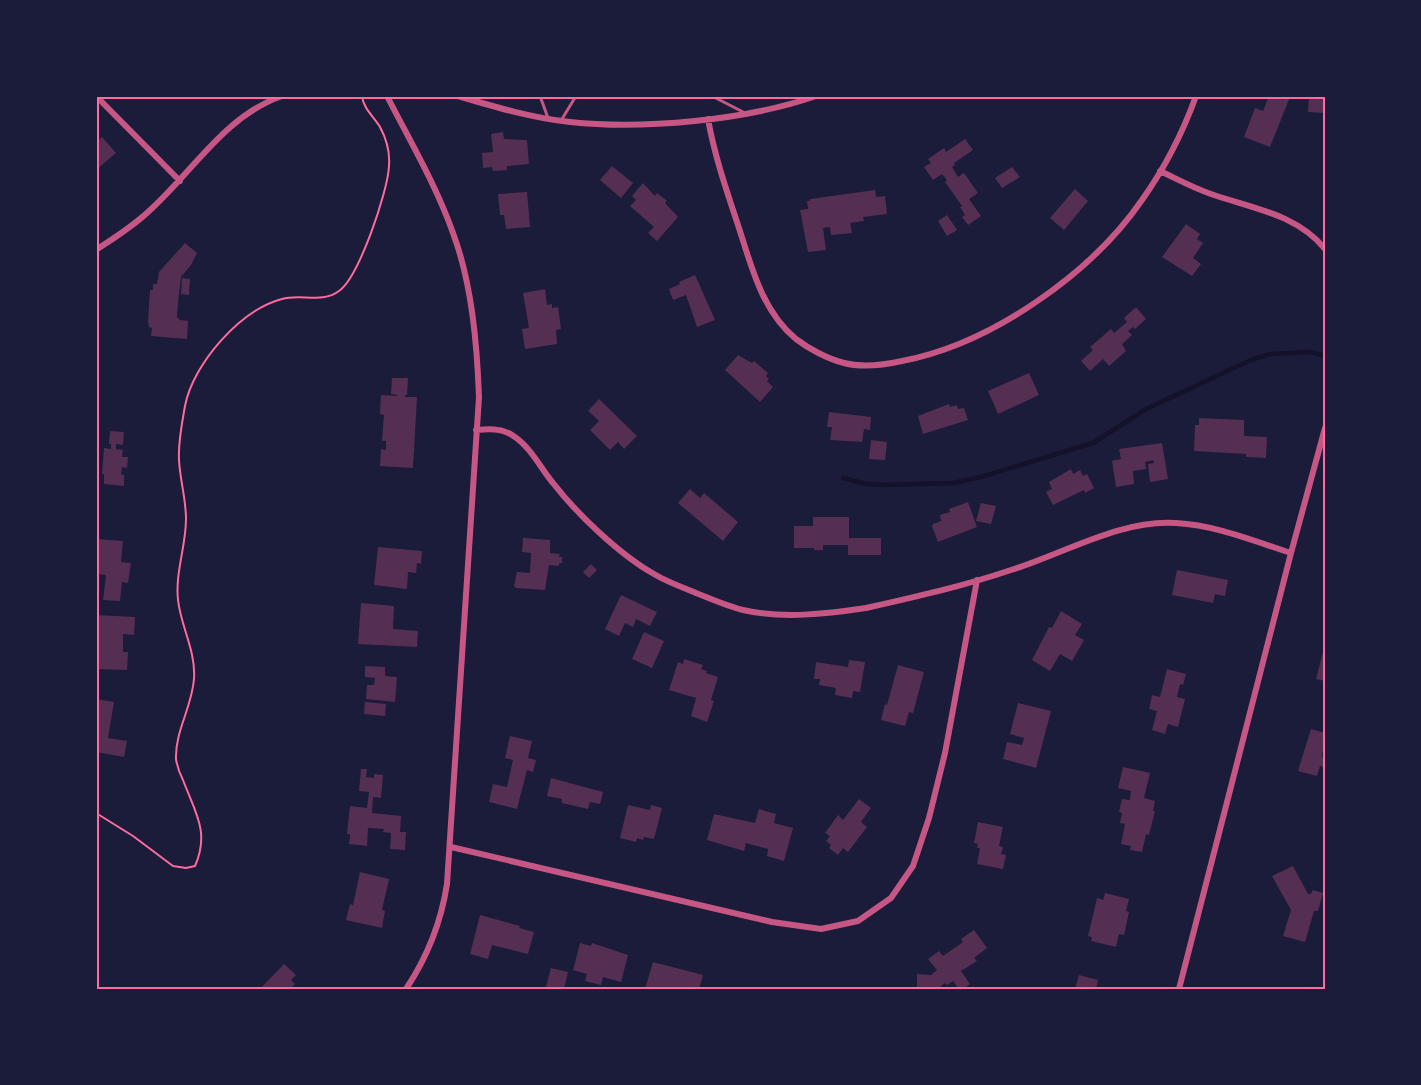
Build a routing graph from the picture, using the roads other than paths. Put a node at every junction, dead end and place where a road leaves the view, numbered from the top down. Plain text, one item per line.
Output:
1 (96, 96) edge
2 (282, 96) edge
3 (387, 96) edge
4 (458, 96) edge
5 (540, 96) edge
6 (576, 96) edge
7 (712, 96) edge
8 (816, 96) edge
9 (1196, 96) edge
10 (745, 113) junction
11 (708, 118) junction
12 (548, 119) junction
13 (561, 121) junction
14 (1160, 171) junction
15 (180, 181) junction
16 (1325, 249) edge
17 (96, 250) edge
18 (1325, 428) edge
19 (476, 430) junction
20 (1291, 553) junction
21 (977, 580) junction
22 (451, 847) junction
23 (406, 989) edge
24 (1179, 989) edge

1 - 15 street
2 - 15 street
3 - 19 street
4 - 12 street
5 - 12 lane
6 - 13 lane
7 - 10 lane
8 - 10 street
9 - 14 street
10 - 11 street
11 - 13 street
11 - 14 street
12 - 13 street
14 - 16 street
15 - 17 street
18 - 20 street
19 - 21 street
19 - 22 street
20 - 21 street
20 - 24 street
21 - 22 street
22 - 23 street

